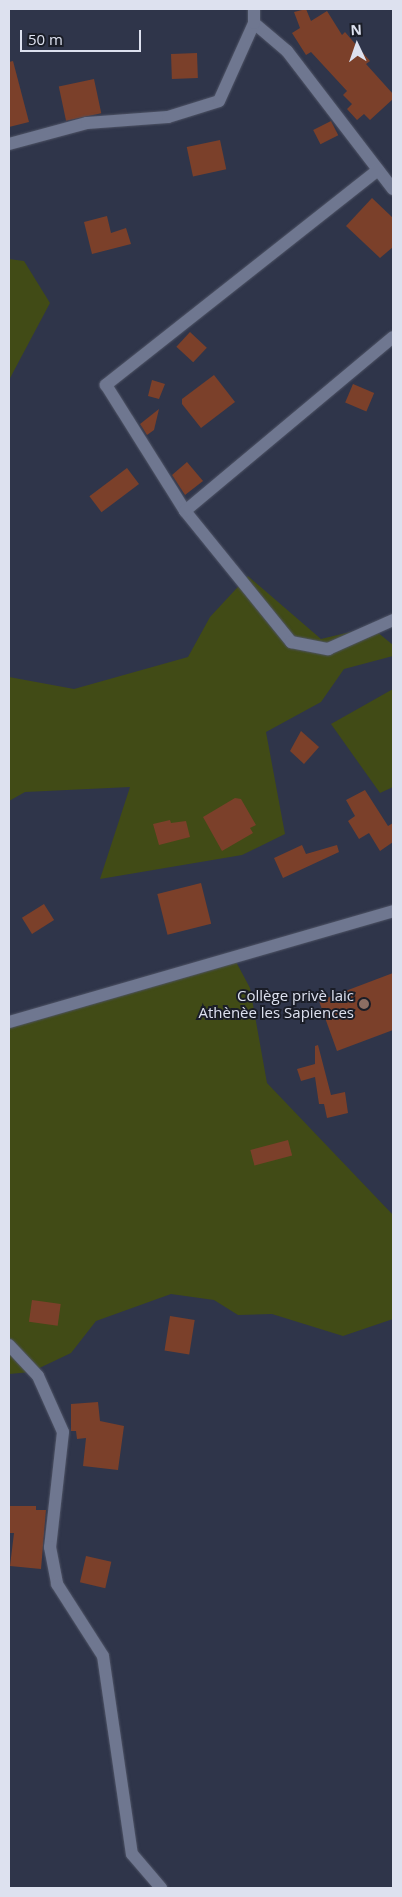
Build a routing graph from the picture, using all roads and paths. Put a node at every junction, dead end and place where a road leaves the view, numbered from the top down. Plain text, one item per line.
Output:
1 (254, 9) edge
2 (254, 23) junction
3 (9, 144) edge
4 (378, 170) junction
5 (393, 189) edge
6 (393, 336) edge
7 (185, 511) junction
8 (393, 620) edge
9 (393, 911) edge
10 (9, 1022) edge
11 (9, 1345) edge
12 (161, 1888) edge

1 - 2 street
2 - 3 street
2 - 4 street
4 - 5 street
4 - 7 street
6 - 7 street
7 - 8 street
9 - 10 street
11 - 12 street

